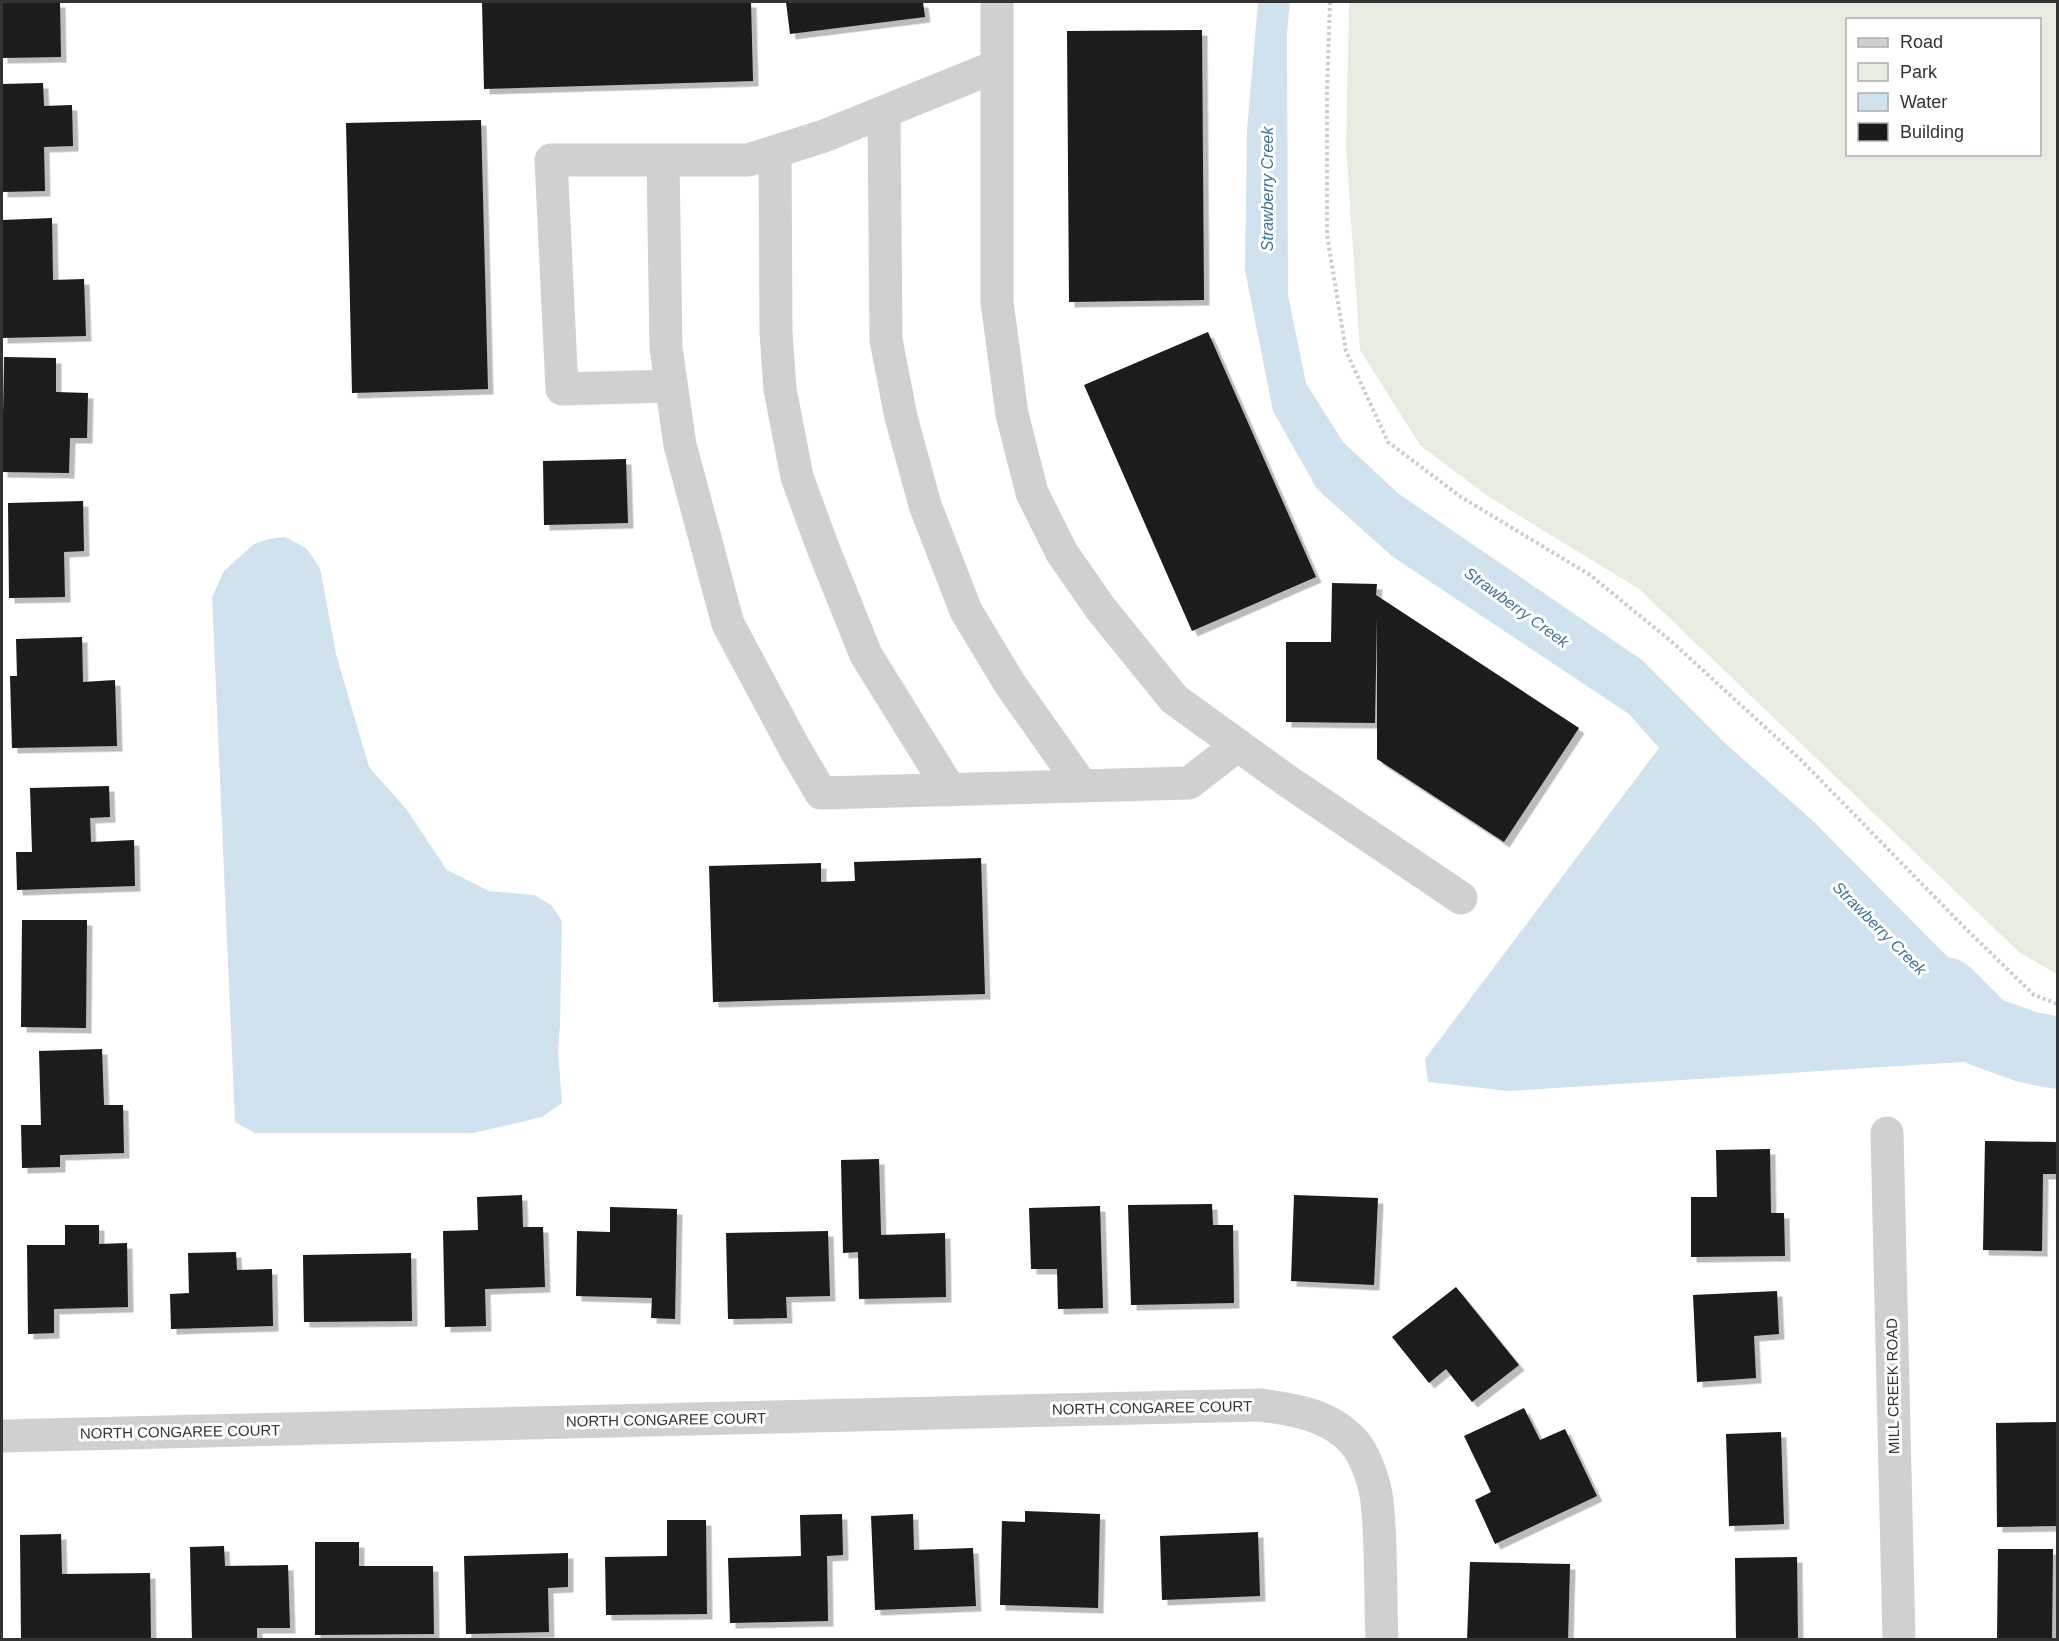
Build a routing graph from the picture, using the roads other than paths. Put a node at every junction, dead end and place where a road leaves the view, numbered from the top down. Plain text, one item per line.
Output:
1 (997, 2) edge
2 (997, 66) junction
3 (884, 112) junction
4 (775, 152) junction
5 (663, 160) junction
6 (671, 386) junction
7 (1238, 745) junction
8 (1082, 786) junction
9 (950, 790) junction
10 (1461, 898) dead end
11 (1887, 1133) dead end
12 (2, 1436) edge
13 (1382, 1640) edge
14 (1899, 1640) edge

1 - 2 street
2 - 3 street
2 - 7 street
3 - 4 street
3 - 8 street
4 - 5 street
4 - 9 street
5 - 6 street
5 - 6 street
6 - 9 street
7 - 8 street
7 - 10 street
8 - 9 street
11 - 14 street, MILL CREEK ROAD
12 - 13 street, NORTH CONGAREE COURT

